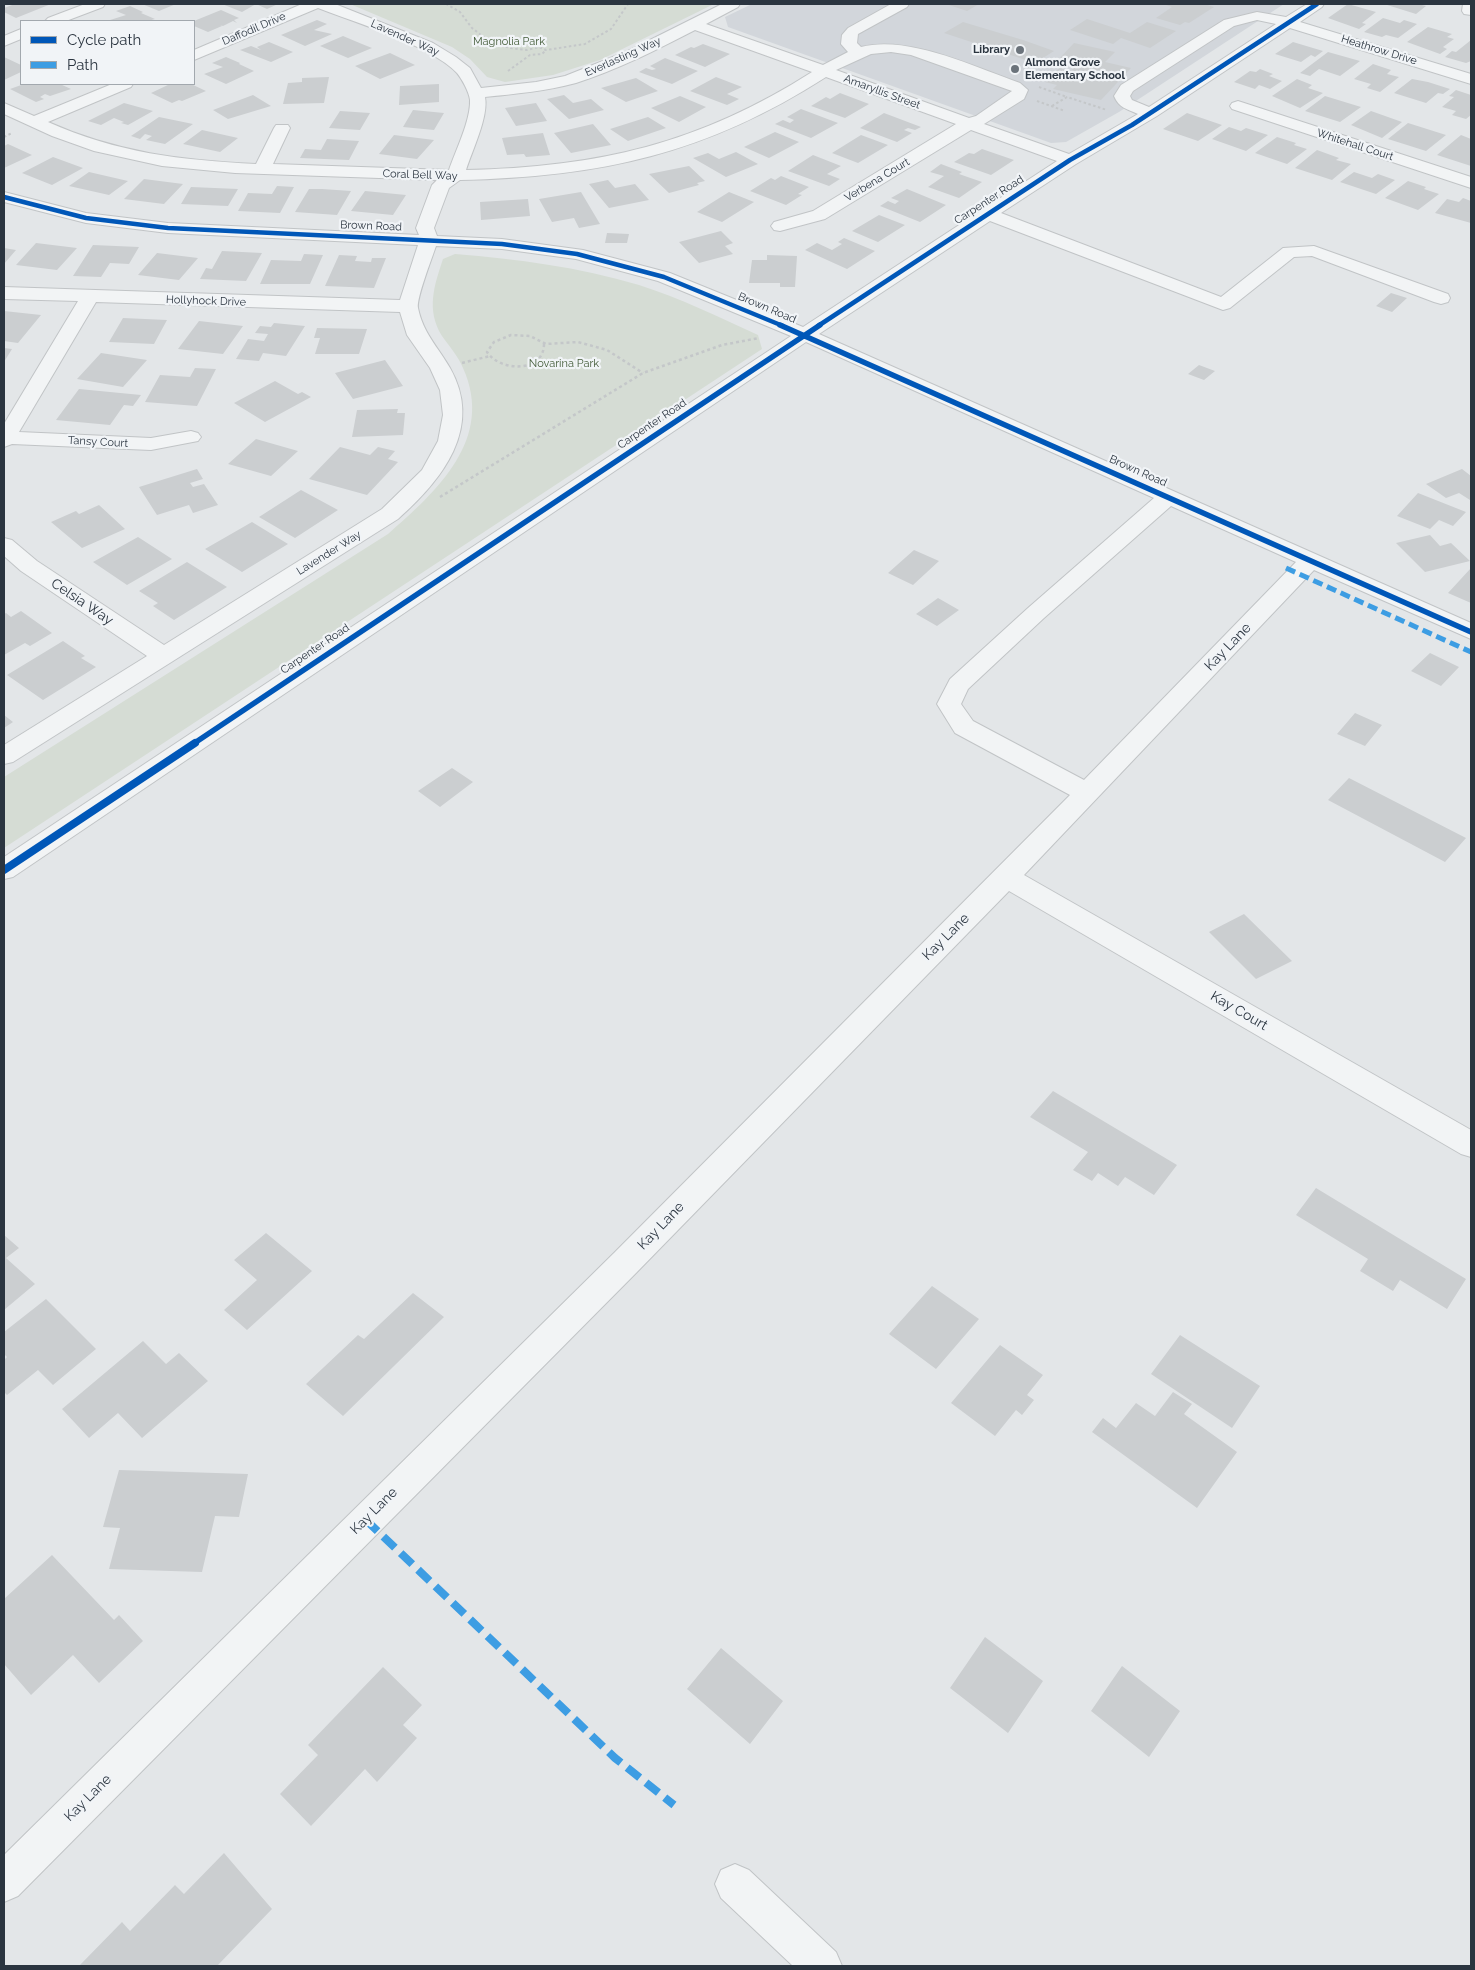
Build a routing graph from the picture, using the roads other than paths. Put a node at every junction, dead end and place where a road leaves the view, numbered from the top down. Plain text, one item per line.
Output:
1 (98, 4) edge
2 (314, 4) edge
3 (322, 4) edge
4 (733, 4) edge
5 (902, 4) edge
6 (1317, 4) edge
7 (56, 20) edge
8 (1286, 22) junction
9 (693, 24) junction
10 (20, 34) edge
11 (4, 41) edge
12 (859, 53) junction
13 (195, 55) edge
14 (825, 72) junction
15 (1471, 79) edge
16 (123, 85) edge
17 (476, 93) junction
18 (1238, 106) dead end
19 (4, 108) edge
20 (1151, 112) junction
21 (34, 122) junction
22 (970, 123) junction
23 (282, 128) dead end
24 (1070, 160) junction
25 (262, 169) junction
26 (456, 176) junction
27 (1471, 183) edge
28 (458, 194) dead end
29 (4, 197) edge
30 (988, 214) junction
31 (448, 220) dead end
32 (780, 226) dead end
33 (429, 239) junction
34 (4, 293) edge
35 (90, 296) junction
36 (1442, 298) dead end
37 (408, 306) junction
38 (805, 336) junction
39 (191, 437) dead end
40 (5, 440) edge
41 (1169, 496) junction
42 (4, 545) edge
43 (1310, 561) junction
44 (1471, 632) edge
45 (163, 656) junction
46 (4, 756) edge
47 (1087, 793) junction
48 (4, 870) edge
49 (1006, 877) junction
50 (1471, 1145) edge
51 (4, 1882) edge
52 (735, 1884) dead end
53 (822, 1966) edge

1 - 7 street
2 - 13 street, Daffodil Drive
3 - 17 street, Lavender Way
4 - 9 street, Everlasting Way
5 - 12 street
6 - 8 street, Carpenter Road
8 - 15 street, Heathrow Drive
8 - 20 street, Carpenter Road
8 - 20 street, Heathrow Drive
9 - 14 street, Amaryllis Street
9 - 17 street, Everlasting Way
10 - 11 street
12 - 14 street, Coral Bell Way
12 - 22 street, Verbena Court
14 - 22 street, Amaryllis Street
14 - 26 street, Coral Bell Way
16 - 21 street
17 - 26 street
18 - 27 street, Whitehall Court
19 - 21 street, Coral Bell Way
20 - 24 street, Carpenter Road
21 - 25 street, Coral Bell Way
22 - 24 street, Amaryllis Street
22 - 32 street, Verbena Court
23 - 25 street
24 - 30 street, Carpenter Road
25 - 26 street, Coral Bell Way
26 - 28 street
26 - 33 street
29 - 33 street, Brown Road
30 - 36 street
30 - 38 street, Carpenter Road
31 - 33 street
33 - 37 street
33 - 38 street, Brown Road
34 - 35 street, Hollyhock Drive
35 - 37 street, Hollyhock Drive
35 - 40 street
37 - 45 street, Lavender Way
38 - 41 street, Brown Road
38 - 48 street, Carpenter Road
39 - 40 street, Tansy Court
41 - 43 street, Brown Road
41 - 47 street
42 - 45 street, Celsia Way
43 - 44 street, Brown Road
43 - 47 street, Kay Lane
45 - 46 street, Lavender Way
47 - 49 street, Kay Lane
49 - 50 street, Kay Court
49 - 51 street, Kay Lane
52 - 53 street

